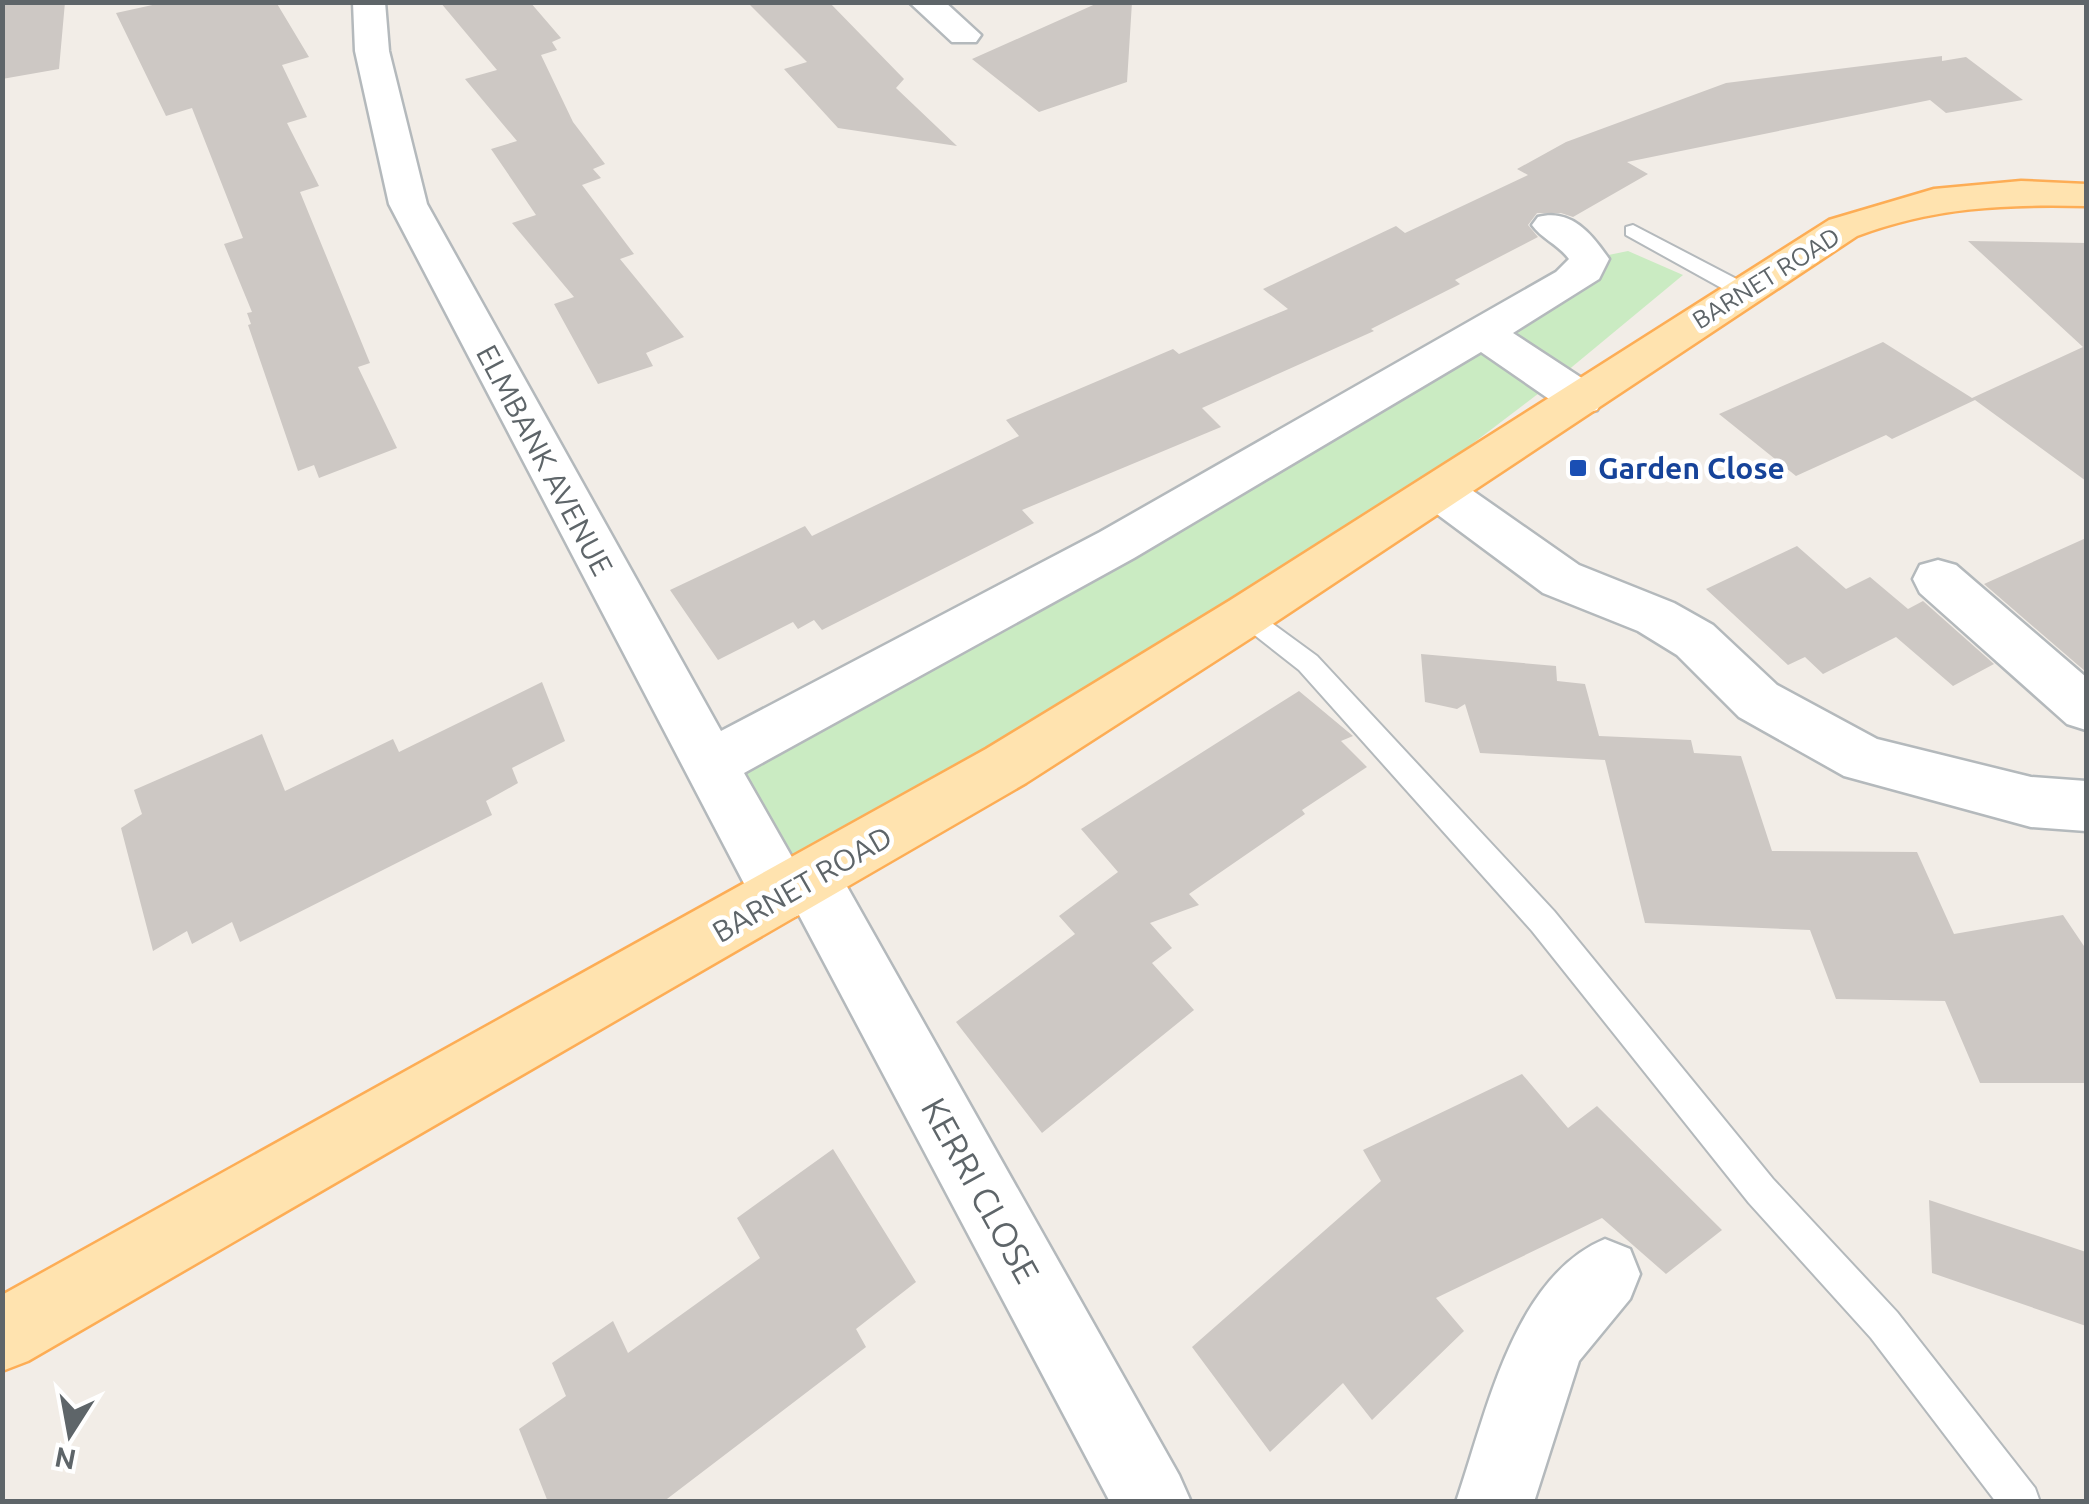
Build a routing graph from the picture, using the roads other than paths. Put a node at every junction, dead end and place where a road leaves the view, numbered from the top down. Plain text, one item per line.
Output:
1 (369, 2) edge
2 (925, 2) edge
3 (964, 35) dead end
4 (2086, 194) edge
5 (1552, 225) dead end
6 (1634, 231) dead end
7 (1743, 291) junction
8 (1483, 333) junction
9 (1581, 400) junction
10 (1439, 491) junction
11 (1938, 579) dead end
12 (1247, 615) junction
13 (2086, 708) edge
14 (708, 765) junction
15 (2086, 806) edge
16 (796, 887) junction
17 (1604, 1274) dead end
18 (2, 1335) edge
19 (1152, 1502) edge
20 (1496, 1502) edge
21 (2021, 1502) edge

1 - 14 street, ELMBANK AVENUE
2 - 3 street
4 - 7 main road, BARNET ROAD
5 - 8 street
6 - 7 lane
7 - 9 main road, BARNET ROAD
8 - 9 street
8 - 14 street
9 - 10 main road, BARNET ROAD
10 - 12 main road, BARNET ROAD
10 - 15 street
11 - 13 street
12 - 16 main road, BARNET ROAD
12 - 21 lane
14 - 16 street, ELMBANK AVENUE
16 - 18 main road, BARNET ROAD
16 - 19 street, KERRI CLOSE
17 - 20 street

